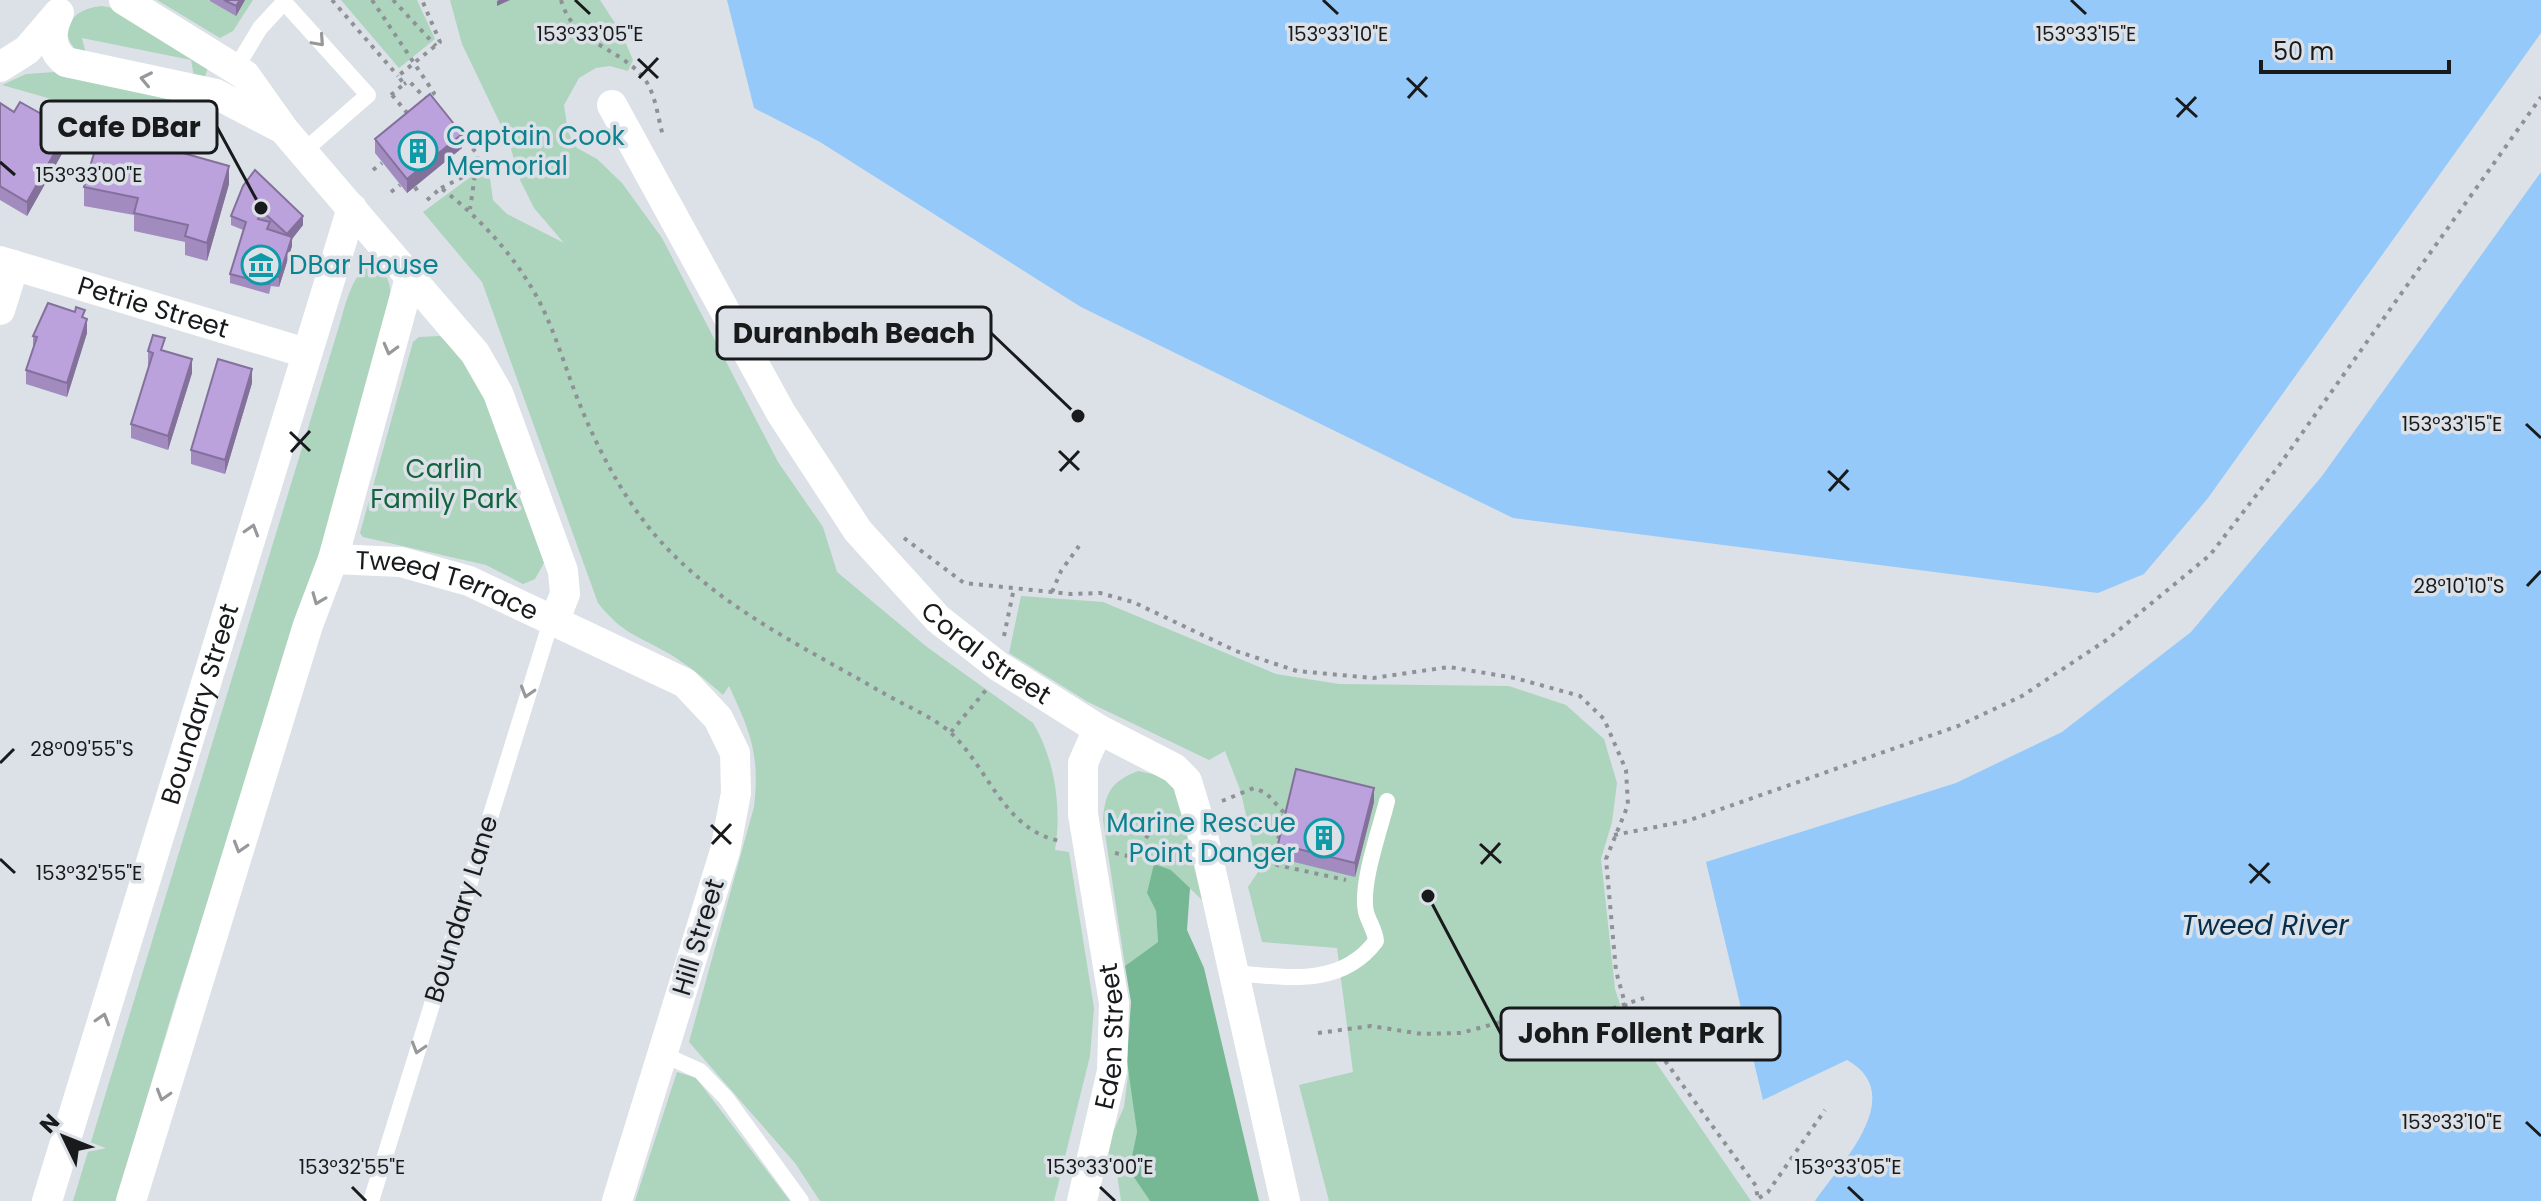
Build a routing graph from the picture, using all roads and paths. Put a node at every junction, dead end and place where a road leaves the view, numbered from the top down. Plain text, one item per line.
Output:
1 (124, 0) edge
2 (332, 0) edge
3 (372, 0) edge
4 (393, 0) edge
5 (422, 0) edge
6 (561, 0) edge
7 (64, 6) edge
8 (434, 47) junction
9 (69, 63) junction
10 (415, 63) junction
11 (4, 66) edge
12 (236, 68) junction
13 (405, 70) dead end
14 (398, 76) dead end
15 (404, 84) dead end
16 (392, 95) dead end
17 (222, 96) junction
18 (2541, 97) edge
19 (435, 101) edge
20 (612, 105) dead end
21 (424, 110) edge
22 (412, 119) edge
23 (452, 123) edge
24 (294, 140) junction
25 (666, 147) dead end
26 (382, 163) edge
27 (373, 170) dead end
28 (475, 171) junction
29 (400, 185) edge
30 (441, 188) junction
31 (391, 192) dead end
32 (427, 200) dead end
33 (352, 208) junction
34 (470, 210) junction
35 (7, 263) edge
36 (411, 274) junction
37 (0, 310) edge
38 (306, 353) junction
39 (901, 536) dead end
40 (1079, 546) dead end
41 (333, 559) junction
42 (1052, 592) junction
43 (554, 619) junction
44 (988, 688) dead end
45 (1098, 729) junction
46 (951, 733) junction
47 (1387, 801) dead end
48 (1190, 815) junction
49 (1614, 835) junction
50 (1067, 843) dead end
51 (1111, 852) dead end
52 (1367, 884) junction
53 (1233, 973) junction
54 (1644, 998) dead end
55 (1626, 1004) junction
56 (1318, 1033) dead end
57 (662, 1054) junction
58 (1825, 1110) dead end
59 (1759, 1199) edge
60 (47, 1201) edge
61 (131, 1201) edge
62 (371, 1201) edge
63 (617, 1201) edge
64 (801, 1201) edge
65 (1082, 1201) edge
66 (1285, 1201) edge

1 - 12 street, Tweed Terrace
2 - 14 path
3 - 10 path
4 - 8 path
5 - 8 path
6 - 25 path
7 - 9 street
7 - 11 street
8 - 10 path
9 - 11 street, Tweed Terrace
17 -> 9 street, Tweed Terrace
10 - 13 path
10 - 15 path
12 - 17 street
12 - 24 street, Tweed Terrace
12 -> 24 lane
16 - 22 path
17 - 24 street, Tweed Terrace
18 - 49 path
19 - 21 path
20 - 45 street, Coral Street
23 - 28 path
24 - 33 street, Tweed Terrace
26 - 27 path
28 - 30 path
28 - 34 path
29 - 31 path
30 - 32 path
30 - 34 path
33 - 36 street, Tweed Terrace
33 - 38 street, Boundary Street
34 - 46 path
35 - 37 street
35 - 38 street, Petrie Street
36 -> 41 street
36 - 43 street, Tweed Terrace
60 -> 38 street, Boundary Street
39 - 42 path
40 - 42 path
41 - 43 street, Tweed Terrace
41 -> 61 street
42 - 49 path
43 - 57 street, Hill Street
43 -> 62 lane, Boundary Lane
44 - 46 path
45 - 48 street, Coral Street
45 - 65 street, Eden Street
46 - 50 path
47 - 52 lane
48 - 51 path
48 - 52 path
48 - 53 street, Coral Street
49 - 55 path
52 - 53 lane
53 - 66 street, Coral Street
54 - 55 path
55 - 56 path
55 - 59 path
57 - 63 street, Hill Street
57 - 64 lane
58 - 59 path

